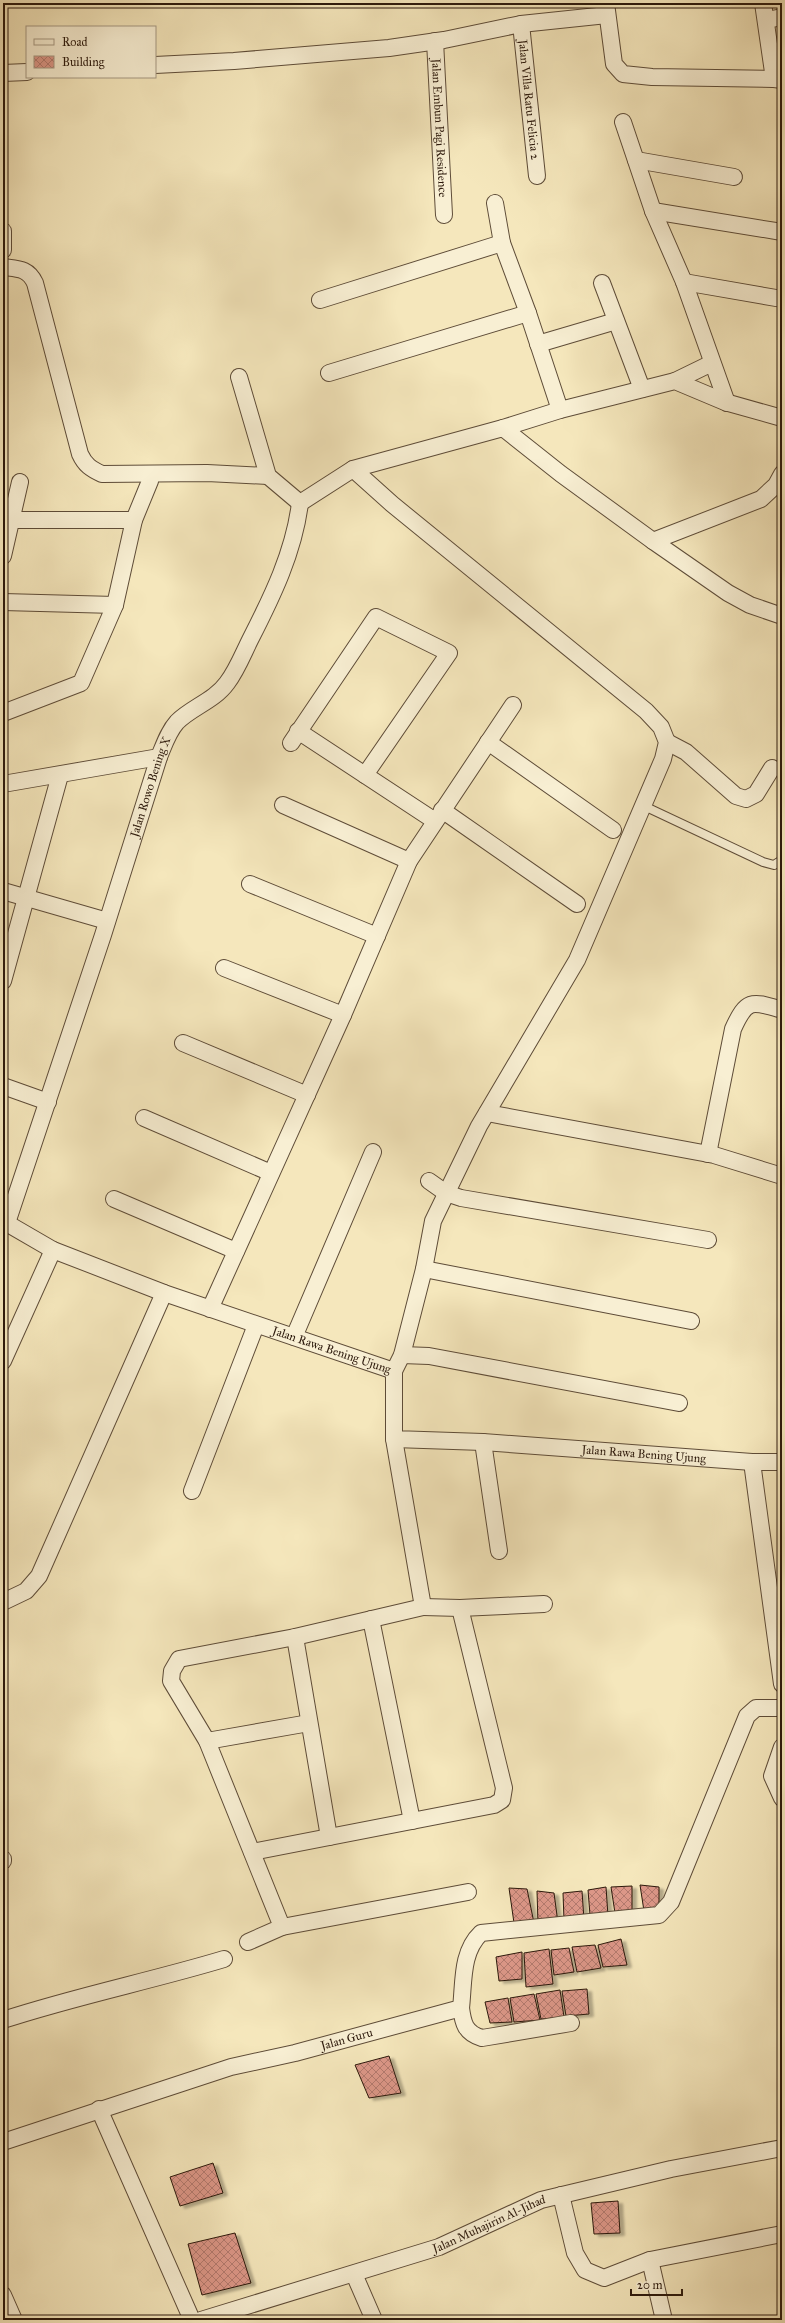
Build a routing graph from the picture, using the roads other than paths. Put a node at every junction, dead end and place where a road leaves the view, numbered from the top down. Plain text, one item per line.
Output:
1 (759, 3) edge
2 (607, 9) edge
3 (775, 18) edge
4 (521, 24) junction
5 (435, 41) junction
6 (156, 65) edge
7 (26, 72) edge
8 (3, 73) edge
9 (778, 80) edge
10 (623, 122) dead end
11 (636, 160) junction
12 (537, 176) dead end
13 (734, 177) dead end
14 (495, 203) dead end
15 (653, 211) junction
16 (444, 215) dead end
17 (3, 231) edge
18 (782, 232) edge
19 (502, 243) junction
20 (3, 250) edge
21 (3, 267) edge
22 (684, 282) junction
23 (602, 283) dead end
24 (782, 299) edge
25 (320, 300) dead end
26 (528, 313) junction
27 (616, 321) junction
28 (538, 344) junction
29 (712, 363) junction
30 (329, 373) dead end
31 (239, 377) dead end
32 (675, 381) junction
33 (642, 389) junction
34 (727, 403) junction
35 (560, 410) junction
36 (782, 418) edge
37 (503, 428) junction
38 (354, 469) junction
39 (782, 474) edge
40 (268, 476) junction
41 (150, 481) dead end
42 (20, 482) dead end
43 (300, 503) junction
44 (11, 520) junction
45 (134, 520) junction
46 (653, 541) junction
47 (3, 556) edge
48 (3, 602) edge
49 (114, 605) junction
50 (782, 616) edge
51 (513, 705) dead end
52 (3, 713) edge
53 (488, 742) junction
54 (667, 742) junction
55 (159, 757) junction
56 (772, 768) dead end
57 (60, 775) junction
58 (365, 775) junction
59 (3, 784) edge
60 (283, 805) dead end
61 (644, 806) junction
62 (439, 816) junction
63 (613, 830) dead end
64 (782, 860) edge
65 (409, 861) junction
66 (250, 884) dead end
67 (3, 891) edge
68 (26, 898) junction
69 (577, 904) dead end
70 (107, 921) junction
71 (377, 936) junction
72 (224, 968) dead end
73 (3, 981) edge
74 (782, 1010) edge
75 (343, 1015) junction
76 (183, 1043) dead end
77 (3, 1086) edge
78 (307, 1095) junction
79 (48, 1102) junction
80 (487, 1113) junction
81 (144, 1118) dead end
82 (373, 1152) dead end
83 (708, 1154) junction
84 (271, 1173) junction
85 (782, 1176) edge
86 (429, 1181) dead end
87 (446, 1193) junction
88 (114, 1199) dead end
89 (5, 1222) edge
90 (708, 1240) dead end
91 (53, 1250) junction
92 (236, 1251) junction
93 (424, 1269) junction
94 (164, 1293) junction
95 (210, 1309) junction
96 (691, 1321) dead end
97 (256, 1325) junction
98 (294, 1337) junction
99 (402, 1355) junction
100 (3, 1360) edge
101 (394, 1371) junction
102 (679, 1403) dead end
103 (394, 1439) junction
104 (483, 1442) junction
105 (752, 1462) junction
106 (782, 1462) edge
107 (192, 1491) dead end
108 (499, 1551) dead end
109 (3, 1602) edge
110 (544, 1604) dead end
111 (423, 1607) junction
112 (460, 1608) junction
113 (372, 1619) junction
114 (295, 1637) junction
115 (782, 1684) edge
116 (782, 1708) edge
117 (309, 1723) junction
118 (207, 1741) junction
119 (782, 1747) edge
120 (782, 1798) edge
121 (412, 1821) junction
122 (329, 1837) junction
123 (252, 1852) junction
124 (468, 1892) dead end
125 (282, 1927) junction
126 (248, 1942) dead end
127 (224, 1959) dead end
128 (461, 2008) junction
129 (3, 2020) edge
130 (571, 2023) dead end
131 (99, 2109) junction
132 (3, 2142) edge
133 (782, 2148) edge
134 (561, 2195) junction
135 (782, 2234) edge
136 (650, 2260) junction
137 (354, 2274) junction
138 (3, 2295) edge
139 (14, 2320) edge
140 (192, 2320) edge
141 (201, 2320) edge
142 (374, 2320) edge
143 (664, 2320) edge

1 - 3 street
2 - 4 street
2 - 9 street
3 - 9 street
4 - 5 street
4 - 12 street, Jalan Villa Ratu Felicia 2
5 - 6 street
5 - 16 street, Jalan Embun Pagi Residence
7 - 8 street
10 - 11 street
11 - 13 street
11 - 15 street
14 - 19 street
15 - 18 street
15 - 22 street
17 - 20 street
19 - 25 street
19 - 26 street
21 - 40 street
22 - 24 street
22 - 29 street
23 - 27 street
26 - 28 street
26 - 30 street
27 - 28 street
27 - 33 street
28 - 35 street
29 - 32 street
29 - 34 street
31 - 40 street
32 - 33 street
32 - 34 street
33 - 35 street
34 - 36 street
35 - 37 street
37 - 38 street
37 - 46 street
38 - 43 street
38 - 54 street
39 - 46 street
40 - 43 street
41 - 45 street
42 - 44 street
43 - 55 street, Jalan Rowo Bening X
44 - 45 street
44 - 47 street
45 - 49 street
46 - 50 street
48 - 49 street
49 - 52 street
51 - 53 street
53 - 62 street
53 - 63 street
54 - 56 street
54 - 61 street
55 - 57 street
55 - 70 street, Jalan Rowo Bening X
57 - 59 street
57 - 68 street
58 - 58 street
58 - 62 street
60 - 65 street
61 - 64 lane
61 - 80 street
62 - 65 street
62 - 69 street
65 - 71 street
66 - 71 street
67 - 68 street
68 - 70 street
68 - 73 street
70 - 79 street, Jalan Rowo Bening X
71 - 75 street
72 - 75 street
74 - 83 street
75 - 78 street
76 - 78 street
77 - 79 street
78 - 84 street
79 - 89 street, Jalan Rowo Bening X
80 - 83 street
80 - 87 street
81 - 84 street
82 - 98 street
83 - 85 street
84 - 92 street
86 - 87 street
87 - 90 street
87 - 93 street
88 - 92 street
89 - 91 street, Jalan Rawa Bening Ujung
91 - 94 street, Jalan Rawa Bening Ujung
91 - 100 street
92 - 95 street
93 - 96 street
93 - 99 street
94 - 95 street, Jalan Rawa Bening Ujung
94 - 109 street
95 - 97 street, Jalan Rawa Bening Ujung
97 - 98 street, Jalan Rawa Bening Ujung
97 - 107 street
98 - 101 street, Jalan Rawa Bening Ujung
99 - 101 street
99 - 102 street
101 - 103 street, Jalan Rawa Bening Ujung
103 - 104 street, Jalan Rawa Bening Ujung
103 - 111 street
104 - 105 street, Jalan Rawa Bening Ujung
104 - 108 street
105 - 106 street, Jalan Rawa Bening Ujung
105 - 115 street
110 - 112 street
111 - 112 street
111 - 113 street
112 - 121 street
113 - 114 street
113 - 121 street
114 - 117 street
114 - 118 street
116 - 128 street
117 - 118 street
117 - 122 street
118 - 123 street
119 - 120 street
121 - 122 street
122 - 123 street
123 - 125 street
124 - 125 street
125 - 126 street
127 - 129 street
128 - 130 street
128 - 131 street, Jalan Guru
131 - 132 street, Jalan Guru
131 - 140 street
133 - 134 street, Jalan Muhajirin Al-Jihad
134 - 136 street
134 - 137 street, Jalan Muhajirin Al-Jihad
135 - 136 street
136 - 143 street
137 - 141 street, Jalan Muhajirin Al-Jihad
137 - 142 street
138 - 139 street

